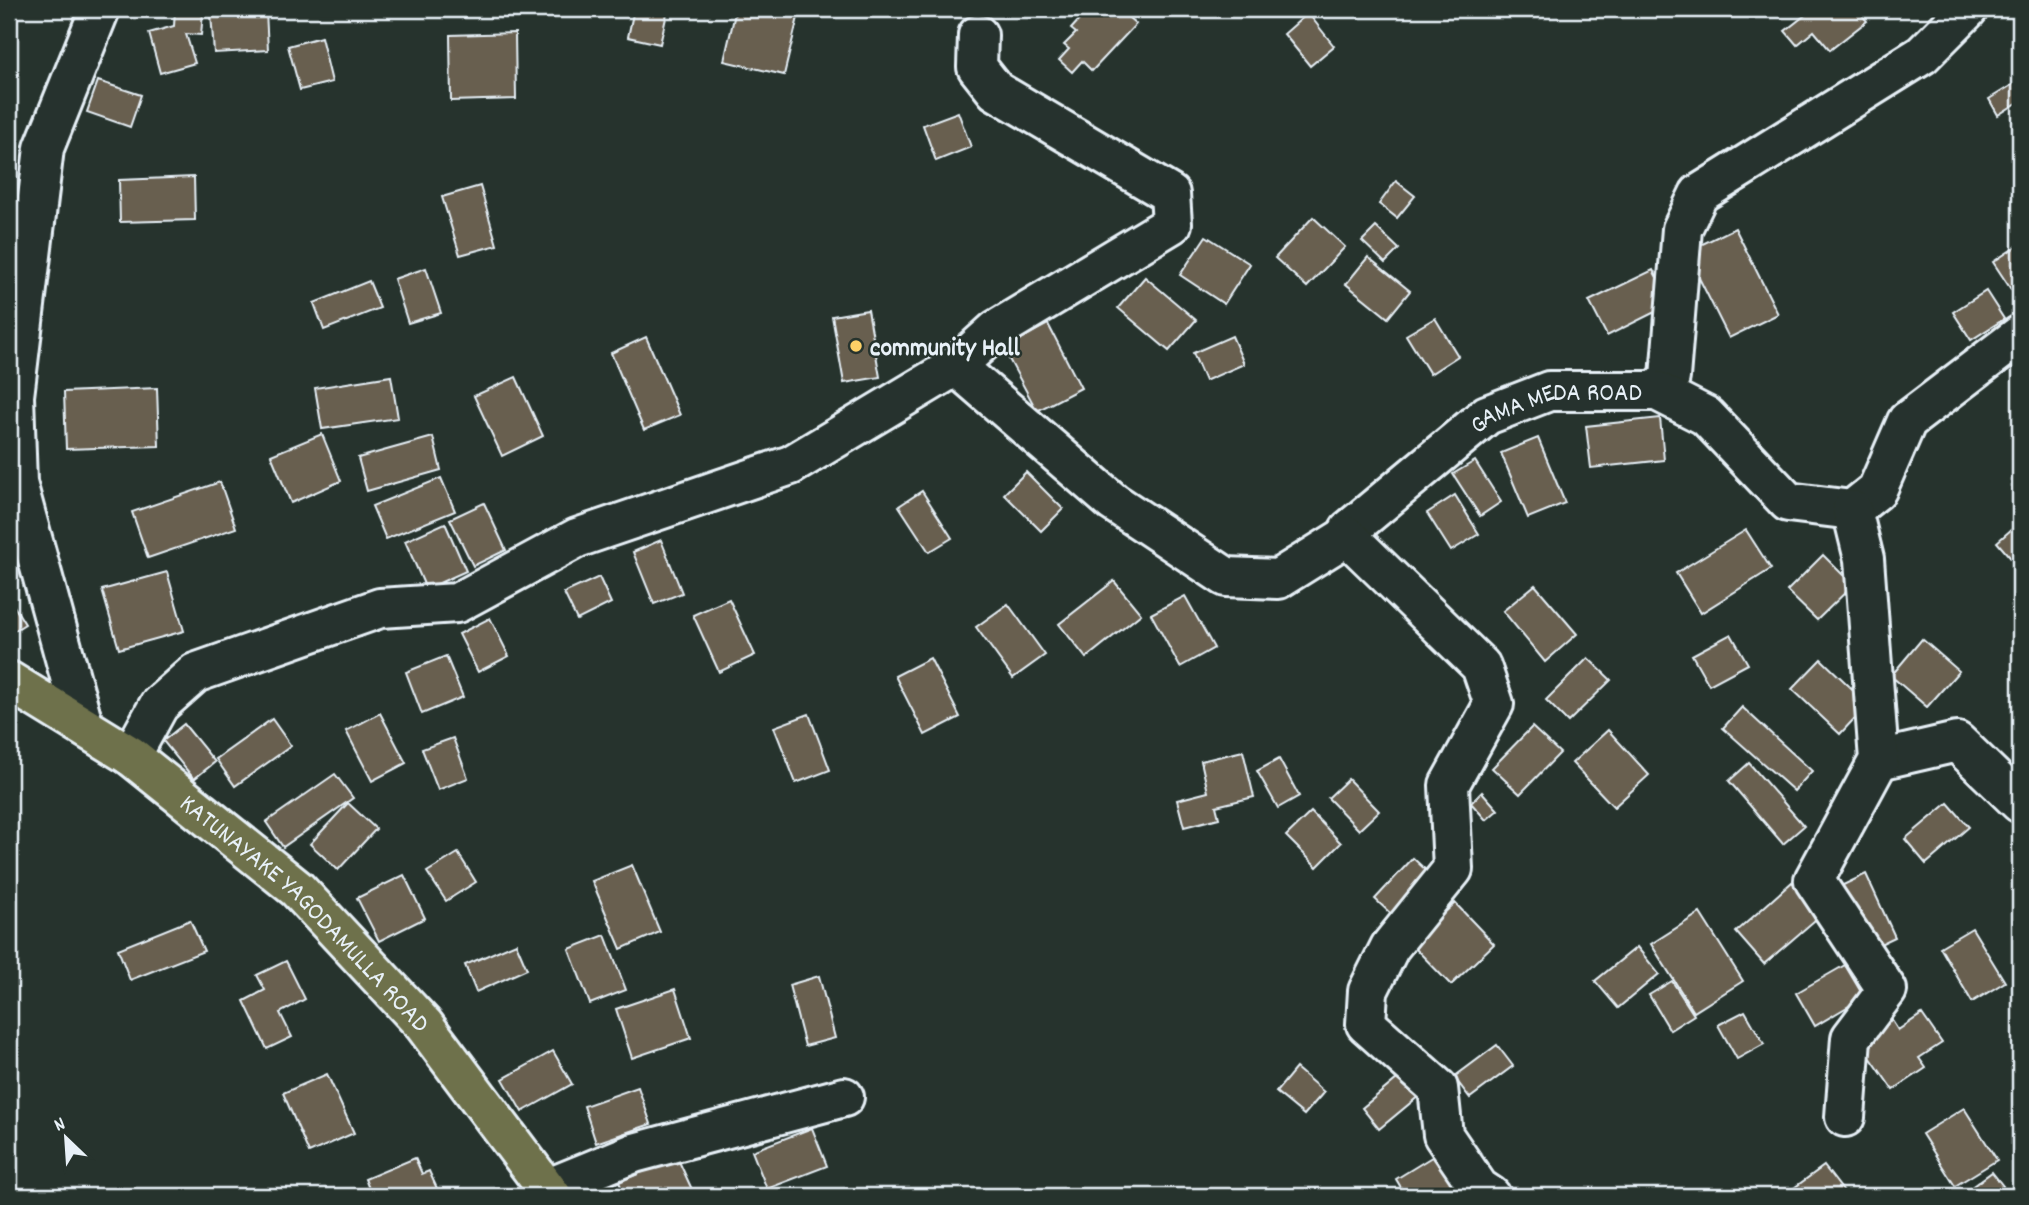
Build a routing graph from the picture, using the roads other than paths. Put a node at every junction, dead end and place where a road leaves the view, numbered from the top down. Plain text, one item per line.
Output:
1 (100, 9) edge
2 (1968, 9) edge
3 (978, 35) dead end
4 (2020, 335) edge
5 (956, 366) junction
6 (1657, 391) junction
7 (1852, 510) junction
8 (1347, 536) junction
9 (9, 681) edge
10 (83, 724) junction
11 (131, 756) junction
12 (1879, 760) junction
13 (2020, 803) edge
14 (844, 1097) dead end
15 (1844, 1117) dead end
16 (549, 1193) edge
17 (1491, 1196) edge

1 - 10 street
2 - 6 street
3 - 5 street
4 - 7 street
5 - 8 street, GAMA MEDA ROAD
5 - 11 street
6 - 7 street, GAMA MEDA ROAD
6 - 8 street, GAMA MEDA ROAD
7 - 12 street
8 - 17 street
9 - 10 main road, KATUNAYAKE YAGODAMULLA ROAD
10 - 11 main road, KATUNAYAKE YAGODAMULLA ROAD
11 - 16 main road, KATUNAYAKE YAGODAMULLA ROAD
12 - 13 street
12 - 15 street
14 - 16 street

